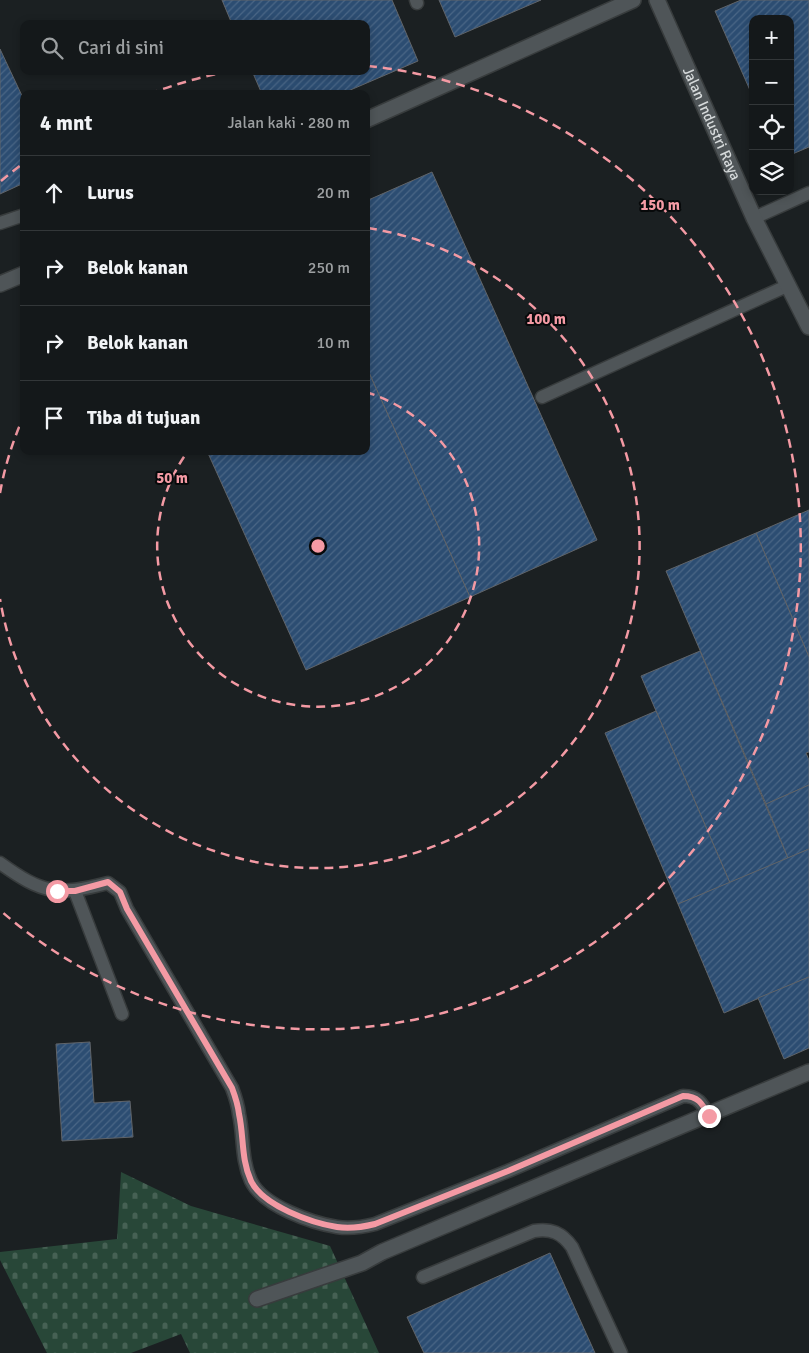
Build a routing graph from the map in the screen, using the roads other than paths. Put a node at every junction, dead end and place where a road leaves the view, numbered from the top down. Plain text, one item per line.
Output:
1 (633, 0) edge
2 (657, 0) edge
3 (370, 118) edge
4 (809, 193) edge
5 (20, 216) edge
6 (754, 218) junction
7 (0, 223) edge
8 (20, 276) edge
9 (0, 284) edge
10 (790, 285) junction
11 (809, 327) edge
12 (542, 398) dead end
13 (0, 862) edge
14 (75, 891) junction
15 (122, 1014) dead end
16 (809, 1072) edge
17 (709, 1116) junction
18 (423, 1277) dead end
19 (256, 1299) dead end
20 (621, 1353) edge

1 - 3 street
2 - 6 street, Jalan Industri Raya
4 - 6 lane
5 - 7 lane
6 - 10 street, Jalan Industri Raya
8 - 9 street
10 - 11 street, Jalan Industri Raya
10 - 12 lane
13 - 14 lane
14 - 15 lane
14 - 17 lane
16 - 17 street
17 - 19 street
18 - 20 lane

